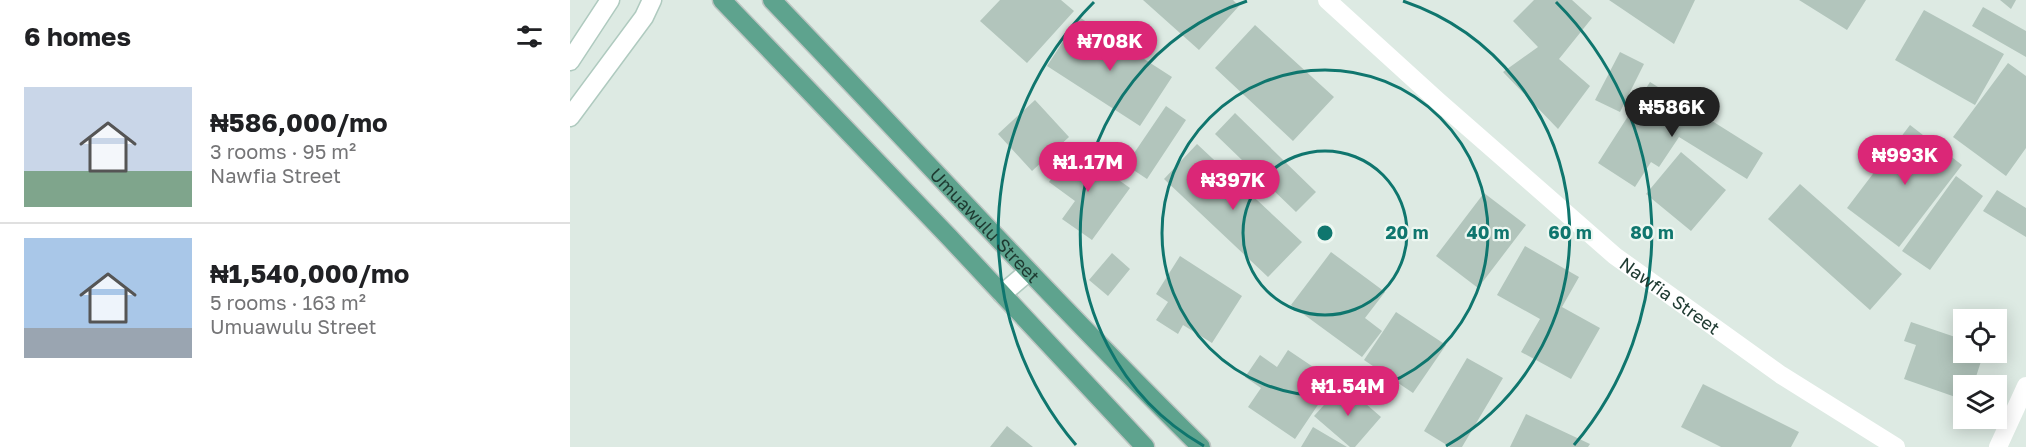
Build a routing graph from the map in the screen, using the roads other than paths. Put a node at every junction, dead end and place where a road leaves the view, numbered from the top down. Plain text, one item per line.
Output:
1 (610, 0) edge
2 (652, 0) edge
3 (722, 0) edge
4 (772, 0) edge
5 (1326, 0) edge
6 (570, 60) edge
7 (570, 117) edge
8 (1028, 272) junction
9 (1002, 294) junction
10 (2026, 386) edge
11 (1145, 447) edge
12 (1202, 447) edge
13 (1896, 447) edge
14 (1998, 447) edge

1 - 6 street
2 - 7 street
3 - 9 main road, Umuawulu Street
4 - 8 main road, Umuawulu Street
5 - 13 street, Nawfia Street
8 - 9 street
8 - 12 main road, Umuawulu Street
9 - 11 main road, Umuawulu Street
10 - 14 street

